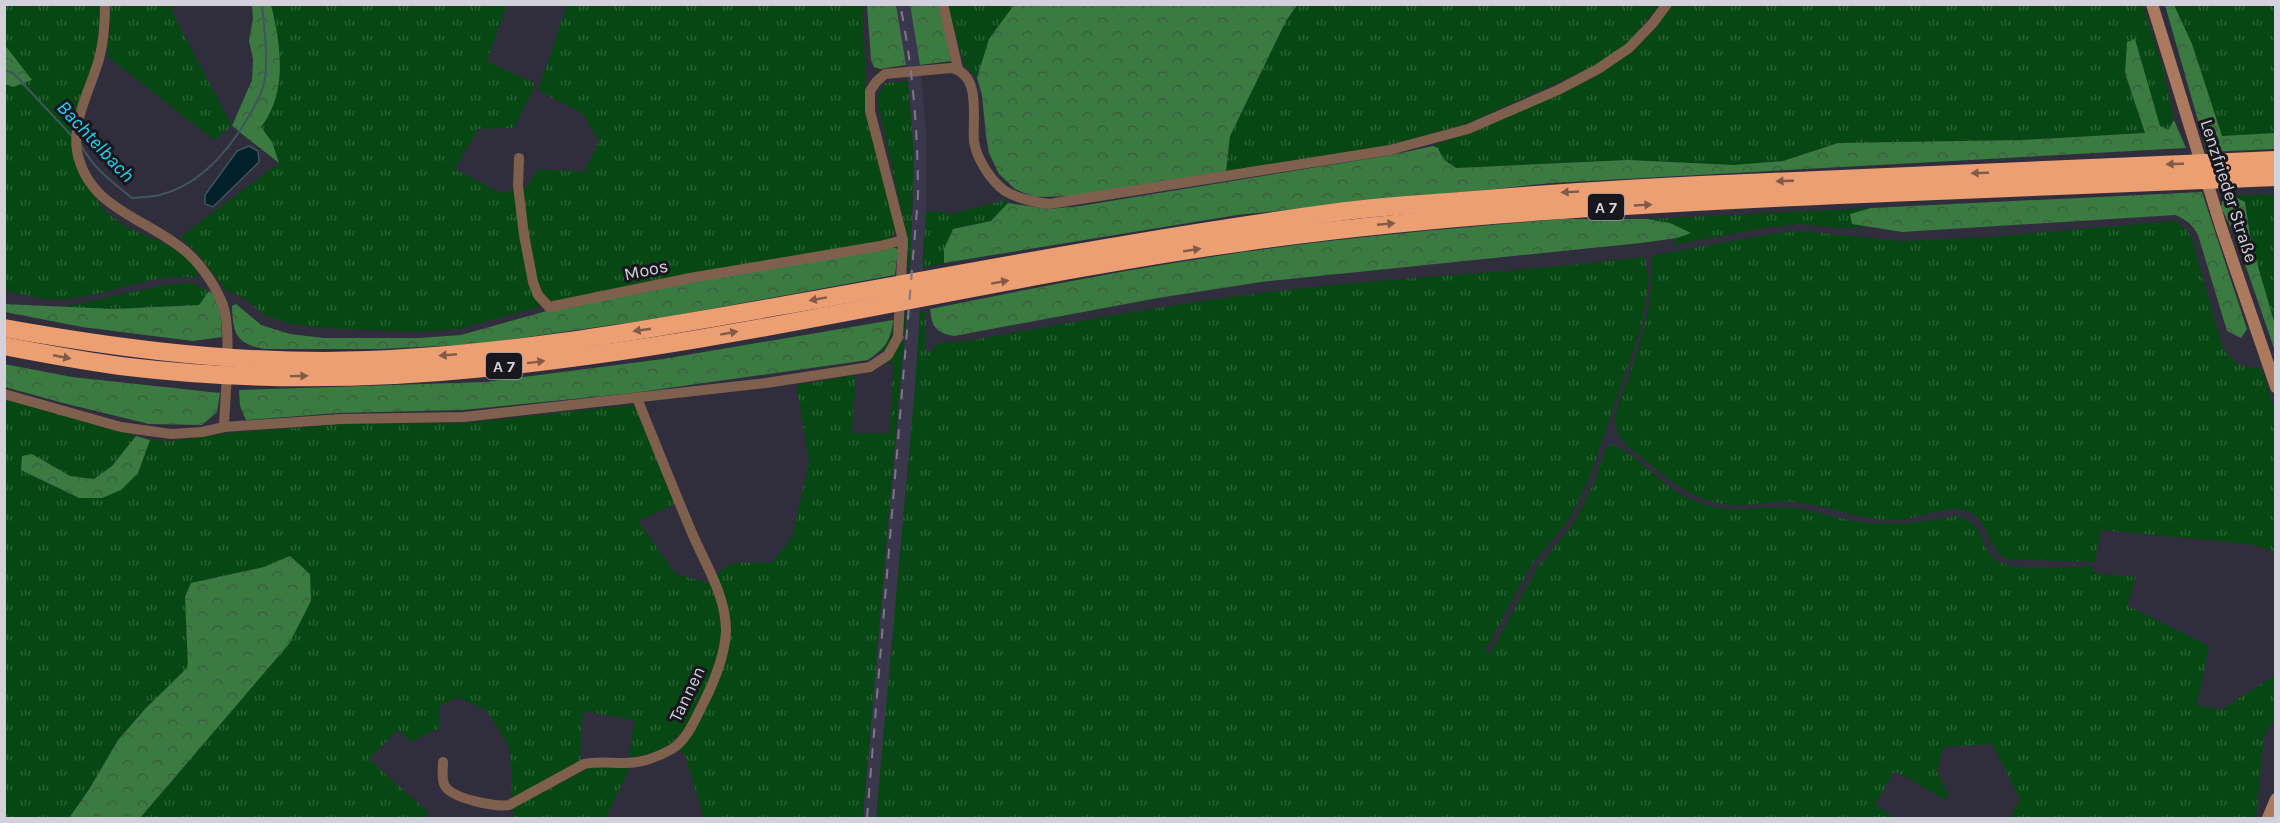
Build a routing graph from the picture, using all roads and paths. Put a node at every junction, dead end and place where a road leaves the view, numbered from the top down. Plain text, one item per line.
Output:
1 (105, 4) edge
2 (943, 4) edge
3 (1667, 4) edge
4 (2152, 4) edge
5 (958, 69) junction
6 (519, 158) dead end
7 (2276, 160) edge
8 (2276, 177) edge
9 (903, 240) junction
10 (943, 285) junction
11 (4, 328) edge
12 (4, 346) edge
13 (205, 365) junction
14 (2276, 387) edge
15 (4, 394) edge
16 (636, 398) junction
17 (224, 427) junction
18 (443, 762) dead end
19 (2276, 799) edge
20 (2268, 819) edge

1 - 17 street
2 - 5 street
3 - 5 street
4 - 14 street, Lenzfrieder Straße
5 - 9 street
6 - 9 street, Moos
7 -> 10 highway, A 7
10 -> 8 highway, A 7
9 - 16 street
10 - 13 highway, A 7
11 - 13 highway, A 7
12 -> 13 highway, A 7
15 - 17 street
16 - 17 street
16 - 18 street, Tannen
19 - 20 street

